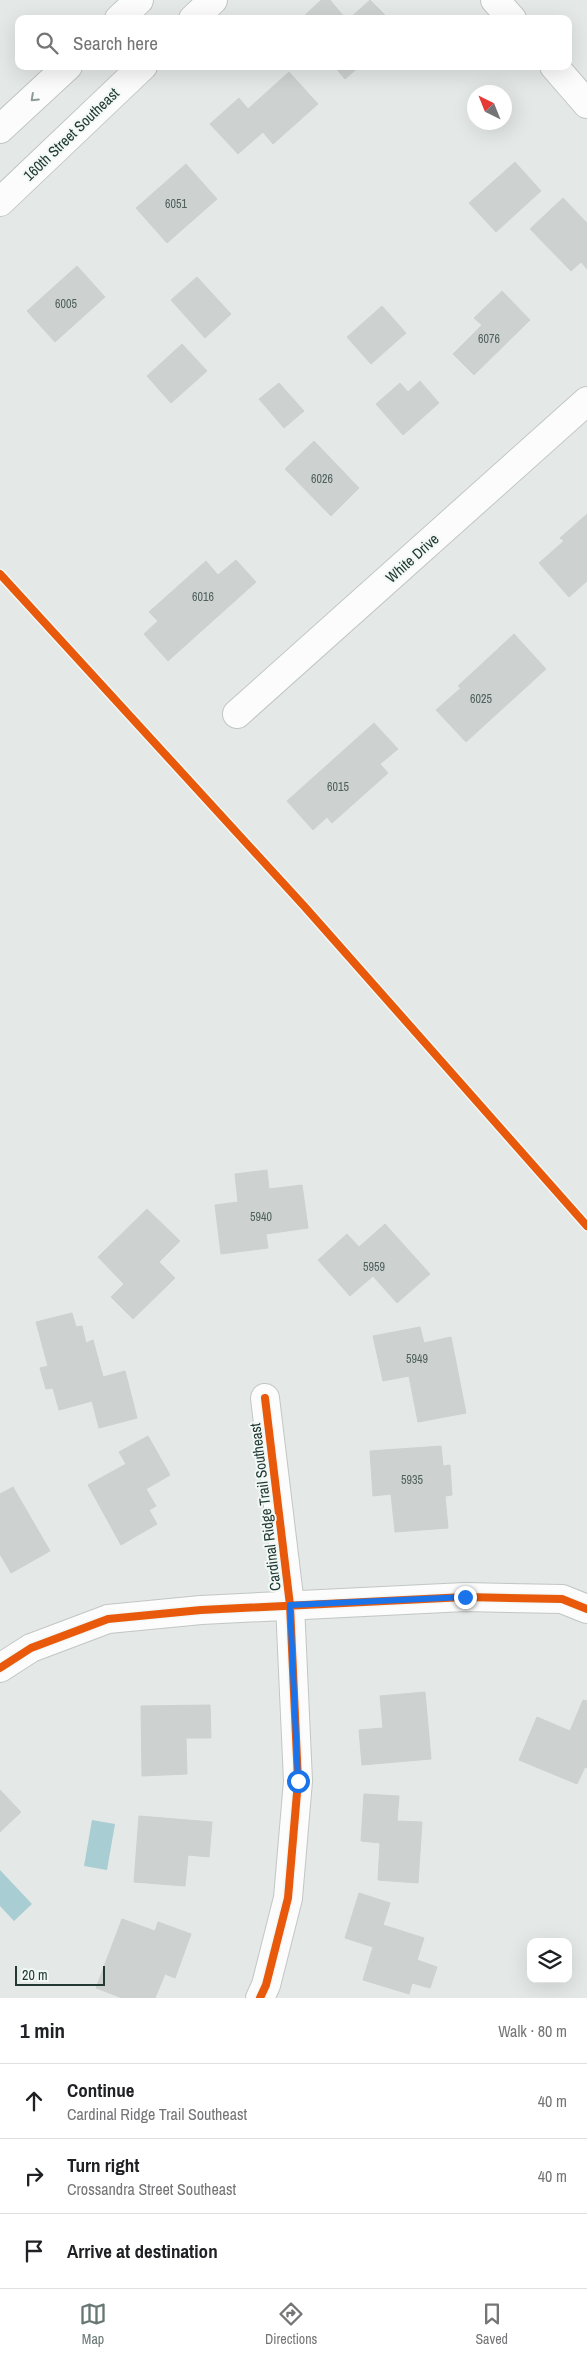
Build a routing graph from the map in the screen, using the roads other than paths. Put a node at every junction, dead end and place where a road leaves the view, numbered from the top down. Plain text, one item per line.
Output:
1 (139, 0) edge
2 (213, 0) edge
3 (495, 0) edge
4 (123, 15) edge
5 (197, 15) edge
6 (508, 15) edge
7 (64, 70) edge
8 (139, 70) edge
9 (557, 70) edge
10 (587, 104) edge
11 (0, 129) edge
12 (0, 202) edge
13 (587, 401) edge
14 (236, 714) dead end
15 (266, 1398) dead end
16 (290, 1605) junction
17 (587, 1609) edge
18 (0, 1668) edge
19 (260, 1998) edge

1 - 4 street
2 - 5 street
3 - 6 street
7 -> 11 street
8 - 12 street, 160th Street Southeast
9 - 10 street
13 - 14 street, White Drive
15 - 16 street, Cardinal Ridge Trail Southeast
16 - 17 street
16 - 18 street
16 - 19 street, Cardinal Ridge Trail Southeast

